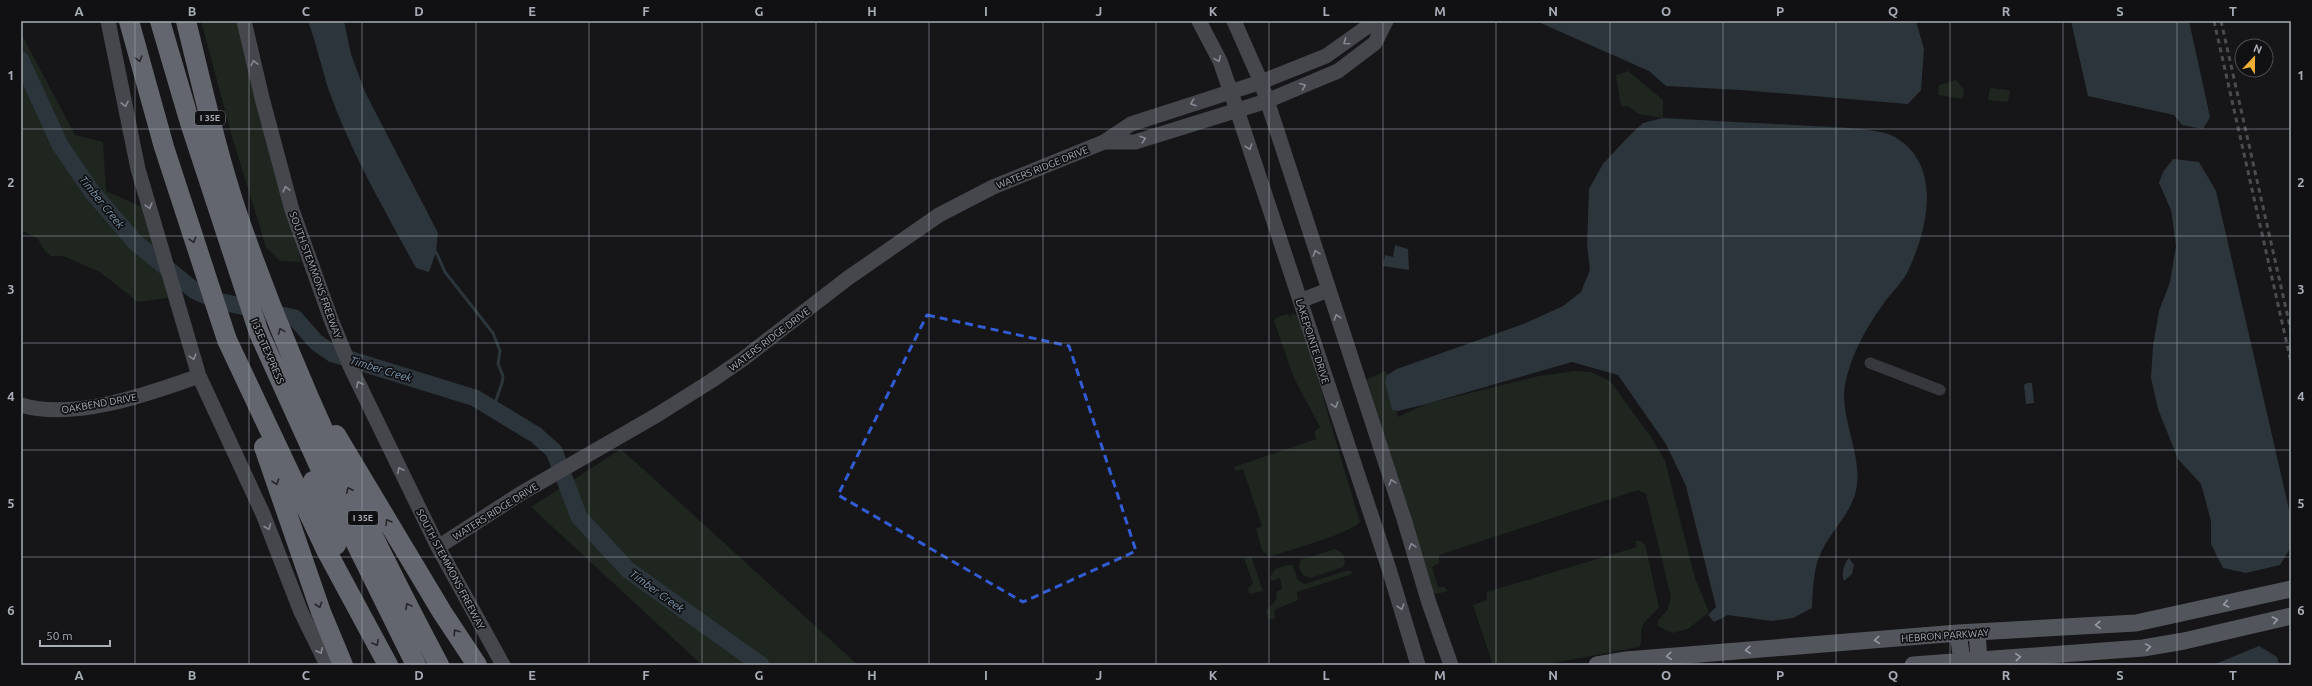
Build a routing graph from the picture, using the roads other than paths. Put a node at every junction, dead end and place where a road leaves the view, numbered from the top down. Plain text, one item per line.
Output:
1 (108, 21) edge
2 (129, 21) edge
3 (160, 21) edge
4 (173, 21) edge
5 (186, 21) edge
6 (244, 21) edge
7 (1199, 21) edge
8 (1234, 21) edge
9 (1379, 21) edge
10 (1386, 21) edge
11 (1261, 82) junction
12 (1230, 91) junction
13 (1267, 101) junction
14 (1237, 110) junction
15 (1104, 142) junction
16 (238, 215) junction
17 (1328, 290) junction
18 (1300, 301) junction
19 (259, 333) junction
20 (227, 340) junction
21 (1870, 363) dead end
22 (295, 367) junction
23 (199, 376) junction
24 (1940, 390) dead end
25 (21, 405) edge
26 (438, 547) junction
27 (2291, 589) edge
28 (2291, 616) edge
29 (364, 622) junction
30 (1976, 632) junction
31 (1958, 633) junction
32 (1979, 660) junction
33 (1650, 661) edge
34 (1962, 661) junction
35 (327, 665) edge
36 (343, 665) edge
37 (388, 665) edge
38 (416, 665) edge
39 (439, 665) edge
40 (477, 665) edge
41 (503, 665) edge
42 (1418, 665) edge
43 (1451, 665) edge
44 (1597, 665) edge
45 (1913, 665) edge

1 -> 23 main road
2 -> 20 highway
3 - 19 highway, I 35E TEXPRESS
4 - 16 highway
5 - 16 highway, I 35E
26 -> 6 main road, SOUTH STEMMONS FREEWAY
7 -> 12 main road, LAKEPOINTE DRIVE
8 - 11 main road
9 -> 11 main road, WATERS RIDGE DRIVE
13 -> 10 main road, WATERS RIDGE DRIVE
11 - 12 main road, WATERS RIDGE DRIVE
11 - 13 main road
12 - 14 main road, LAKEPOINTE DRIVE
12 -> 15 main road, WATERS RIDGE DRIVE
13 - 14 main road, WATERS RIDGE DRIVE
17 -> 13 main road
15 -> 14 main road, WATERS RIDGE DRIVE
14 -> 18 main road, LAKEPOINTE DRIVE
15 - 26 main road, WATERS RIDGE DRIVE
22 -> 16 highway, I 35E
17 - 18 main road
43 -> 17 main road
18 -> 42 main road, LAKEPOINTE DRIVE
19 - 29 highway
19 - 38 highway, I 35E TEXPRESS
20 - 29 highway
20 -> 36 highway
21 - 24 street
39 -> 22 highway, I 35E
40 -> 22 highway
23 - 25 main road, OAKBEND DRIVE
23 -> 35 main road
26 - 41 main road, SOUTH STEMMONS FREEWAY
27 -> 30 main road, HEBRON PARKWAY
32 -> 28 main road
29 -> 37 highway
30 - 31 main road, HEBRON PARKWAY
30 - 32 main road
31 -> 33 main road, HEBRON PARKWAY
31 - 34 main road
32 - 34 main road
33 - 44 main road, HEBRON PARKWAY
34 - 45 main road

